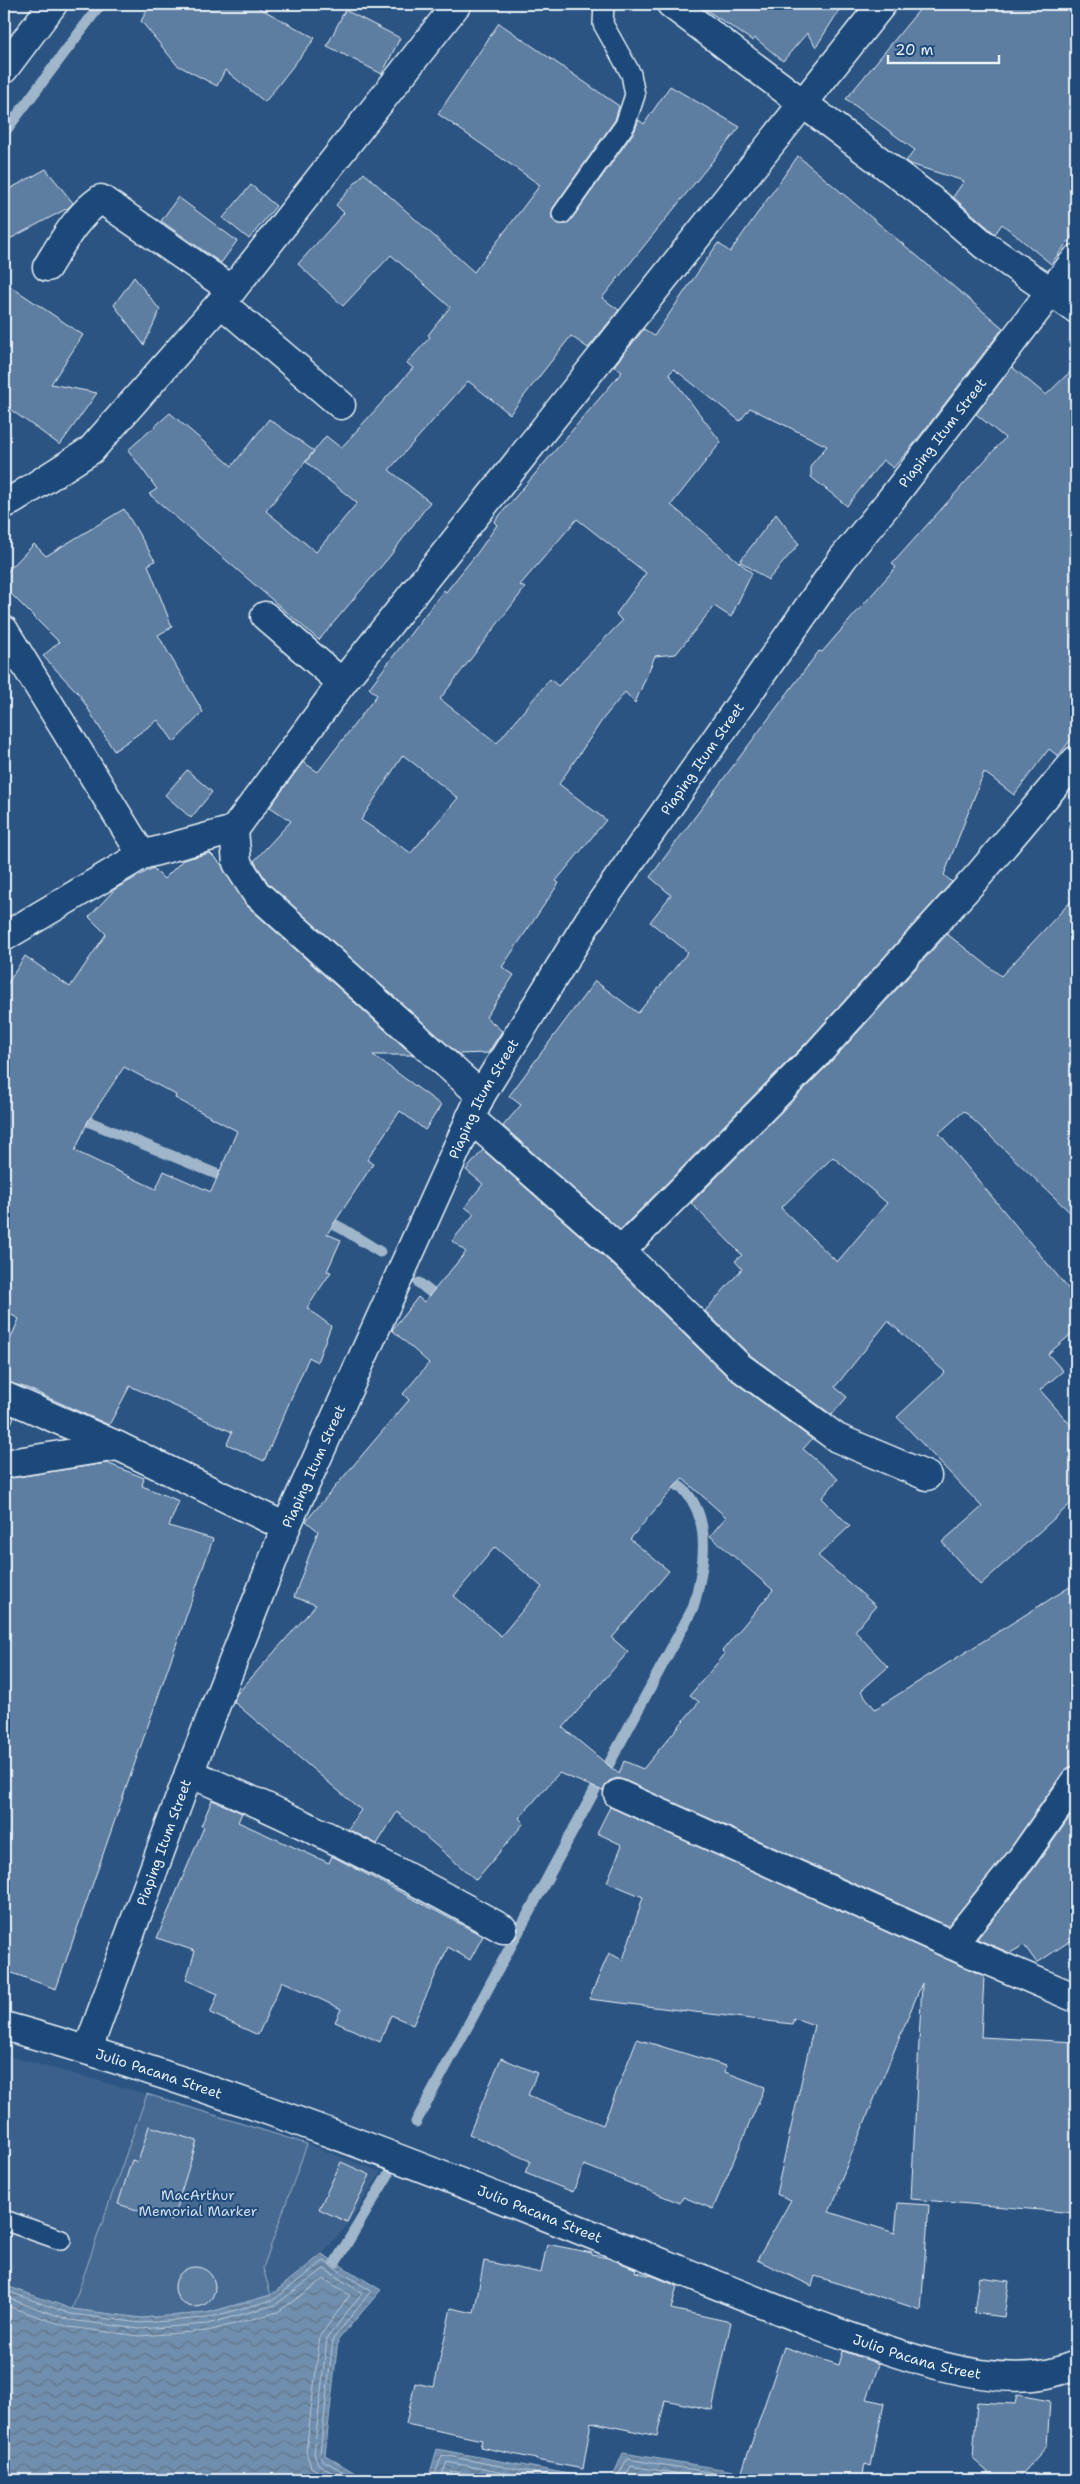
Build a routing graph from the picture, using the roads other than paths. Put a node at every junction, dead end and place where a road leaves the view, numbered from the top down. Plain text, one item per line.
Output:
1 (53, 4) edge
2 (456, 4) edge
3 (604, 4) edge
4 (671, 4) edge
5 (882, 4) edge
6 (4, 69) edge
7 (804, 102) junction
8 (562, 214) dead end
9 (1076, 259) edge
10 (47, 267) dead end
11 (1050, 292) junction
12 (226, 296) junction
13 (1076, 309) edge
14 (341, 404) dead end
15 (4, 504) edge
16 (264, 616) dead end
17 (4, 630) edge
18 (342, 683) junction
19 (1076, 760) edge
20 (234, 830) junction
21 (142, 855) junction
22 (4, 937) edge
23 (476, 1107) junction
24 (621, 1251) junction
25 (4, 1396) edge
26 (118, 1446) junction
27 (4, 1464) edge
28 (927, 1476) dead end
29 (286, 1527) junction
30 (189, 1773) junction
31 (1076, 1781) edge
32 (618, 1794) dead end
33 (503, 1929) dead end
34 (952, 1945) junction
35 (1076, 1998) edge
36 (4, 2026) edge
37 (88, 2049) junction
38 (4, 2220) edge
39 (61, 2240) dead end
40 (1076, 2365) edge

1 - 6 street
2 - 12 street
3 - 8 lane
4 - 7 street
5 - 7 street
7 - 11 street
7 - 18 street
9 - 11 street, Piaping Itum Street
10 - 12 street
11 - 13 street
11 - 23 street, Piaping Itum Street
12 - 14 street
12 - 15 street
16 - 18 street
17 - 21 street
18 - 20 street
19 - 24 street
20 - 21 street
20 - 23 street
21 - 22 street
23 - 24 street
23 - 29 street, Piaping Itum Street
24 - 28 street
25 - 26 street
26 - 27 street
26 - 29 street
29 - 30 street, Piaping Itum Street
30 - 33 street
30 - 37 street, Piaping Itum Street
31 - 34 street
32 - 34 street
34 - 35 street
36 - 37 street, Julio Pacana Street
37 - 40 street, Julio Pacana Street
38 - 39 lane

